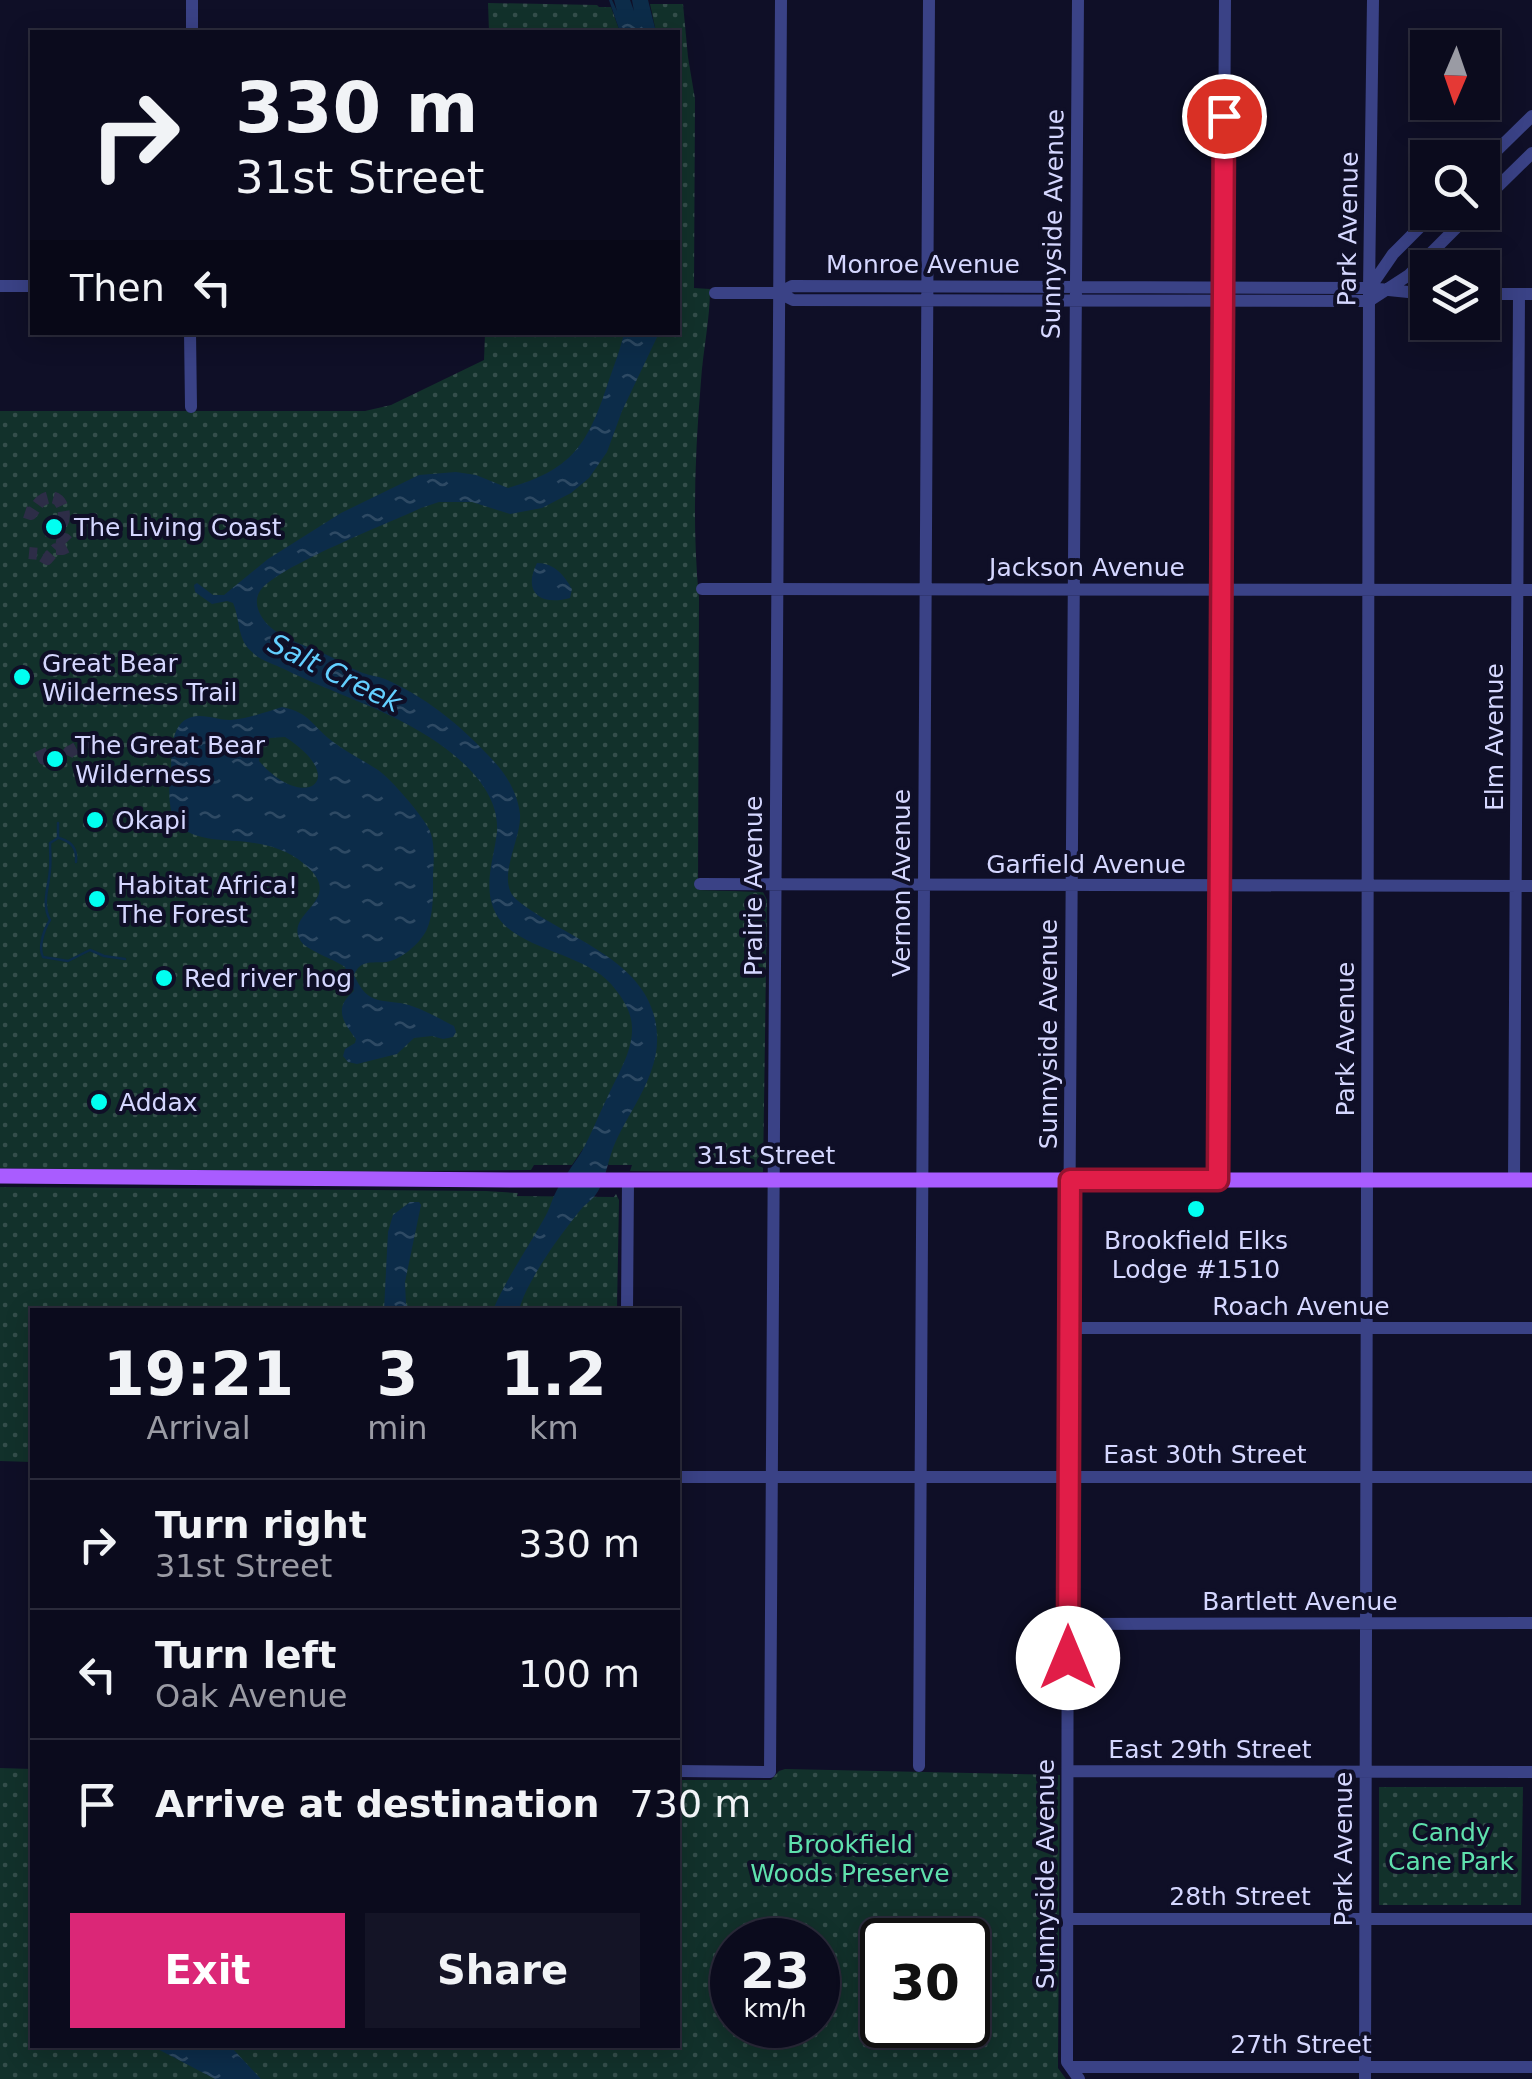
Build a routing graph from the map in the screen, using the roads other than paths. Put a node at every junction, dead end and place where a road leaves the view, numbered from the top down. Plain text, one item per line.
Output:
1 (192, 0) edge
2 (781, 0) edge
3 (929, 0) edge
4 (1078, 0) edge
5 (1225, 0) edge
6 (1373, 0) edge
7 (192, 30) edge
8 (1532, 116) edge
9 (1500, 147) edge
10 (1532, 153) edge
11 (1500, 184) edge
12 (1417, 230) edge
13 (1454, 230) edge
14 (0, 286) edge
15 (30, 286) edge
16 (1388, 289) junction
17 (1410, 292) edge
18 (715, 293) dead end
19 (779, 293) junction
20 (927, 293) junction
21 (1074, 294) junction
22 (1223, 294) junction
23 (1500, 294) edge
24 (1526, 294) edge
25 (1369, 295) junction
26 (190, 335) edge
27 (191, 407) dead end
28 (702, 590) dead end
29 (777, 590) junction
30 (925, 590) junction
31 (1073, 590) junction
32 (1221, 590) junction
33 (1369, 590) junction
34 (1525, 590) edge
35 (700, 884) dead end
36 (776, 886) junction
37 (924, 886) junction
38 (1072, 886) junction
39 (1368, 886) junction
40 (1516, 886) junction
41 (1532, 886) edge
42 (1220, 887) junction
43 (0, 1176) edge
44 (620, 1180) junction
45 (773, 1180) junction
46 (922, 1180) junction
47 (1070, 1180) junction
48 (1218, 1180) junction
49 (1367, 1180) junction
50 (1514, 1180) junction
51 (1532, 1180) edge
52 (627, 1308) edge
53 (1069, 1328) junction
54 (1532, 1328) edge
55 (1368, 1329) junction
56 (1068, 1476) junction
57 (1368, 1476) junction
58 (1532, 1476) edge
59 (680, 1477) edge
60 (773, 1477) junction
61 (920, 1477) junction
62 (1367, 1623) junction
63 (1532, 1623) edge
64 (1068, 1624) junction
65 (919, 1766) dead end
66 (1068, 1771) junction
67 (680, 1772) edge
68 (1366, 1772) junction
69 (1532, 1772) edge
70 (1068, 1919) junction
71 (1365, 1919) junction
72 (1532, 1919) edge
73 (1532, 2067) edge
74 (1075, 2073) edge
75 (1364, 2073) edge

1 - 7 street
2 - 19 street, Prairie Avenue
3 - 20 street, Vernon Avenue
4 - 21 street, Sunnyside Avenue
5 - 22 street
6 - 25 street, Park Avenue
8 - 9 street
10 - 11 street
12 - 25 street
13 - 16 street
14 - 15 street
16 - 17 street
16 - 25 street
18 - 19 street, Monroe Avenue
19 - 20 street, Monroe Avenue
19 - 29 street, Prairie Avenue
20 - 21 street, Monroe Avenue
20 - 30 street, Vernon Avenue
21 - 22 street, Monroe Avenue
21 - 31 street, Sunnyside Avenue
22 - 25 street, Monroe Avenue
22 - 32 street
23 - 24 street
24 - 34 street, Elm Avenue
25 - 33 street, Park Avenue
26 - 27 street
28 - 29 street, Jackson Avenue
29 - 30 street, Jackson Avenue
29 - 36 street, Prairie Avenue
30 - 31 street, Jackson Avenue
30 - 37 street, Vernon Avenue
31 - 32 street, Jackson Avenue
31 - 38 street, Sunnyside Avenue
32 - 33 street, Jackson Avenue
32 - 42 street
33 - 34 street, Jackson Avenue
33 - 39 street, Park Avenue
34 - 40 street, Elm Avenue
35 - 36 street, Garfield Avenue
36 - 37 street, Garfield Avenue
36 - 45 street, Prairie Avenue
37 - 38 street, Garfield Avenue
37 - 46 street, Vernon Avenue
38 - 42 street, Garfield Avenue
38 - 47 street, Sunnyside Avenue
39 - 40 street, Garfield Avenue
39 - 42 street, Garfield Avenue
39 - 49 street, Park Avenue
40 - 41 street, Garfield Avenue
40 - 50 street, Elm Avenue
42 - 48 street
43 - 44 main road, 31st Street
44 - 45 main road, 31st Street
44 - 52 street
45 - 46 main road, 31st Street
45 - 60 street, Prairie Avenue
46 - 47 main road, 31st Street
46 - 61 street, Vernon Avenue
47 - 48 main road, 31st Street
47 - 53 street, Sunnyside Avenue
48 - 49 main road, 31st Street
49 - 50 main road, 31st Street
49 - 55 street, Park Avenue
50 - 51 main road, 31st Street
53 - 55 street, Roach Avenue
53 - 56 street, Sunnyside Avenue
54 - 55 street, Roach Avenue
55 - 57 street, Park Avenue
56 - 57 street, East 30th Street
56 - 61 street, East 30th Street
56 - 64 street, Sunnyside Avenue
57 - 58 street, East 30th Street
57 - 62 street, Park Avenue
59 - 60 street, East 30th Street
60 - 61 street, East 30th Street
60 - 67 street, Prairie Avenue
61 - 65 street, Vernon Avenue
62 - 63 street, Bartlett Avenue
62 - 64 street, Bartlett Avenue
62 - 68 street, Park Avenue
64 - 66 street, Sunnyside Avenue
66 - 68 street, East 29th Street
66 - 70 street, Sunnyside Avenue
68 - 69 street, East 29th Street
68 - 71 street, Park Avenue
70 - 71 street, 28th Street
70 - 74 street, Sunnyside Avenue
71 - 72 street, 28th Street
71 - 75 street, Park Avenue
73 - 75 street, 27th Street
74 - 75 street, 27th Street

